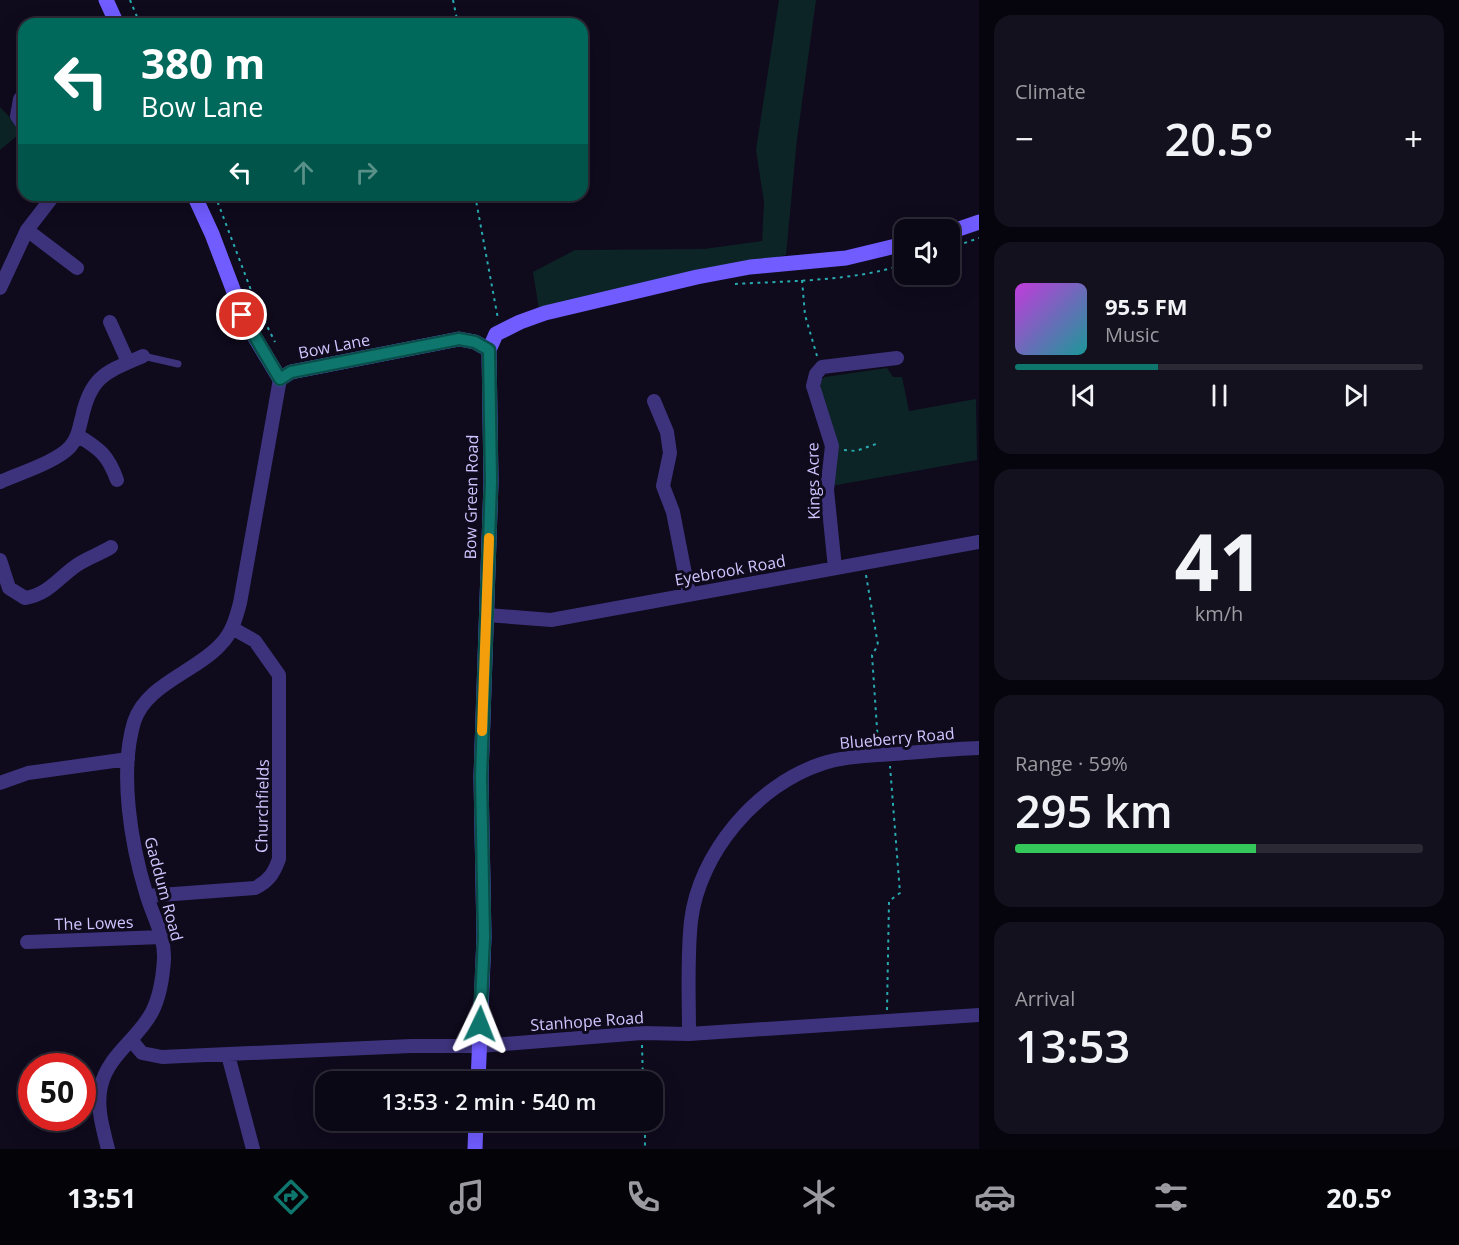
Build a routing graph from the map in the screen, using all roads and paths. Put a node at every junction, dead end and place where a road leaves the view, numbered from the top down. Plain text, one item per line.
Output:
1 (106, 0) edge
2 (130, 0) edge
3 (453, 0) edge
4 (114, 18) edge
5 (138, 18) edge
6 (457, 18) edge
7 (50, 201) edge
8 (197, 201) edge
9 (217, 201) edge
10 (476, 201) edge
11 (979, 222) edge
12 (960, 229) edge
13 (27, 231) junction
14 (979, 238) edge
15 (960, 245) edge
16 (894, 246) edge
17 (77, 268) dead end
18 (894, 268) edge
19 (1, 280) edge
20 (802, 280) junction
21 (731, 285) dead end
22 (110, 322) dead end
23 (501, 332) junction
24 (278, 348) dead end
25 (489, 350) junction
26 (143, 356) joint
27 (897, 358) dead end
28 (128, 362) junction
29 (178, 364) dead end
30 (822, 367) junction
31 (280, 379) junction
32 (654, 401) dead end
33 (77, 435) junction
34 (876, 444) dead end
35 (832, 451) junction
36 (117, 480) dead end
37 (0, 482) edge
38 (979, 542) edge
39 (111, 547) dead end
40 (0, 560) edge
41 (864, 562) junction
42 (835, 568) junction
43 (688, 594) junction
44 (487, 615) junction
45 (232, 628) junction
46 (979, 748) edge
47 (884, 755) junction
48 (129, 759) junction
49 (0, 783) edge
50 (147, 896) junction
51 (162, 937) junction
52 (27, 942) dead end
53 (979, 1015) edge
54 (887, 1022) junction
55 (642, 1033) junction
56 (689, 1034) junction
57 (131, 1040) junction
58 (479, 1046) junction
59 (228, 1055) junction
60 (478, 1071) edge
61 (644, 1071) edge
62 (476, 1131) edge
63 (645, 1131) edge
64 (108, 1149) edge
65 (253, 1149) edge
66 (475, 1149) edge
67 (645, 1149) edge

1 - 4 main road
2 - 5 path
3 - 6 path
7 - 13 street
8 - 31 main road
9 - 24 path
10 - 23 path
11 - 12 main road
13 - 17 street
13 - 19 street
14 - 15 path
16 - 23 main road
18 - 20 path
20 - 21 path
20 - 30 path
22 - 28 street
23 - 25 main road
25 - 31 main road, Bow Lane
25 - 44 main road, Bow Green Road
26 - 28 street
26 - 29 lane
27 - 30 street
28 - 33 street
30 - 35 street, Kings Acre
31 - 45 street, Gaddum Road
32 - 43 street
33 - 36 street
33 - 37 street
34 - 35 path
35 - 42 street, Kings Acre
38 - 41 street, Eyebrook Road
39 - 40 street
41 - 42 street, Eyebrook Road
41 - 47 path
42 - 43 street, Eyebrook Road
43 - 44 street, Eyebrook Road
44 - 58 main road, Bow Green Road
45 - 48 street, Gaddum Road
45 - 50 street, Churchfields
46 - 47 street, Blueberry Road
47 - 54 path
47 - 56 street, Blueberry Road
48 - 49 street
48 - 50 street, Gaddum Road
50 - 51 street, Gaddum Road
51 - 52 street, The Lowes
51 - 57 street, Gaddum Road
53 - 54 street, Stanhope Road
54 - 56 street, Stanhope Road
55 - 56 street, Stanhope Road
55 - 58 street, Stanhope Road
55 - 61 path
57 - 59 street, Stanhope Road
57 - 64 street, Gaddum Road
58 - 59 street, Stanhope Road
58 - 60 main road, Bow Green Road
59 - 65 street
62 - 66 main road
63 - 67 path

